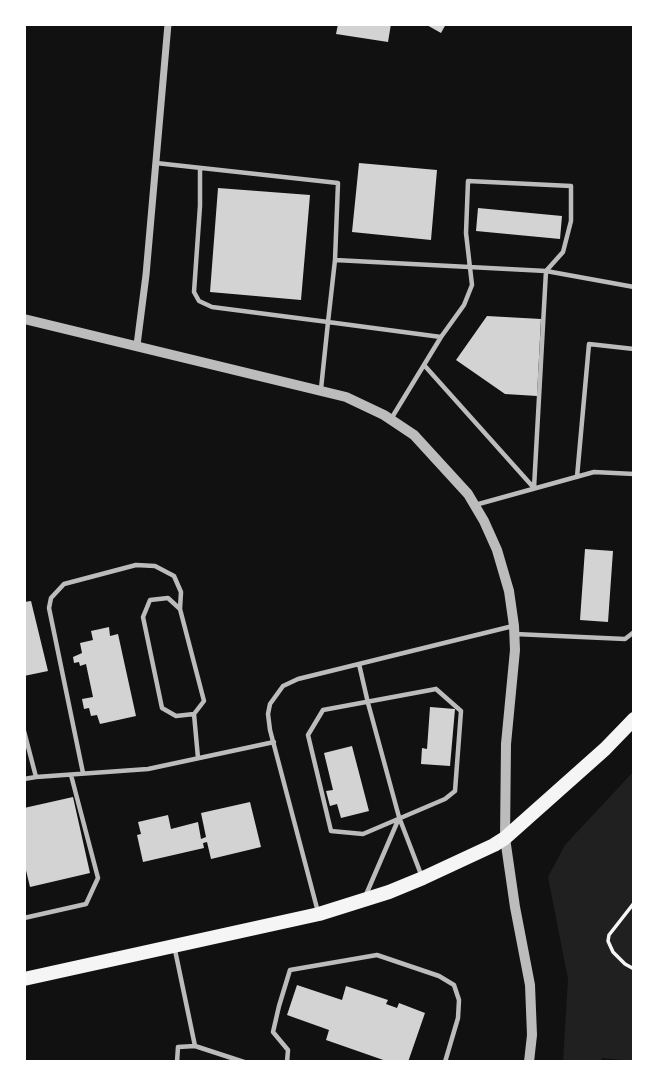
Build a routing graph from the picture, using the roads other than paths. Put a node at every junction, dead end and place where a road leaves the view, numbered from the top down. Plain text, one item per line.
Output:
1 (168, 24) edge
2 (156, 163) junction
3 (200, 169) junction
4 (335, 260) junction
5 (471, 268) junction
6 (546, 271) junction
7 (634, 287) edge
8 (24, 319) edge
9 (328, 323) junction
10 (441, 337) junction
11 (138, 345) junction
12 (634, 349) edge
13 (424, 365) junction
14 (321, 389) junction
15 (390, 419) junction
16 (634, 474) edge
17 (577, 477) junction
18 (534, 488) junction
19 (474, 505) junction
20 (180, 609) junction
21 (514, 630) junction
22 (634, 632) edge
23 (359, 664) junction
24 (368, 703) junction
25 (194, 714) junction
26 (634, 719) edge
27 (24, 731) edge
28 (274, 742) junction
29 (198, 758) junction
30 (83, 773) junction
31 (71, 775) junction
32 (36, 777) junction
33 (24, 779) edge
34 (400, 817) junction
35 (505, 838) junction
36 (423, 878) junction
37 (363, 901) junction
38 (318, 914) junction
39 (24, 918) edge
40 (174, 945) junction
41 (24, 979) edge
42 (195, 1046) junction
43 (177, 1062) edge
44 (244, 1062) edge
45 (287, 1062) edge
46 (446, 1062) edge
47 (529, 1062) edge

1 - 2 street
2 - 3 lane
2 - 11 street
3 - 4 lane
3 - 9 lane
4 - 5 lane
4 - 9 lane
5 - 6 lane
5 - 6 lane
5 - 10 lane
6 - 7 lane
6 - 18 lane
8 - 11 street
9 - 10 lane
9 - 14 lane
10 - 13 lane
11 - 14 street
12 - 17 lane
13 - 15 lane
13 - 18 lane
14 - 15 street
15 - 19 street
16 - 17 lane
17 - 18 lane
18 - 19 lane
19 - 21 street
20 - 25 lane
20 - 25 lane
20 - 30 lane
21 - 22 lane
21 - 23 lane
21 - 35 street
23 - 24 lane
23 - 28 lane
24 - 34 lane
24 - 34 lane
24 - 34 lane
25 - 29 lane
26 - 35 main road
27 - 32 lane
28 - 29 lane
28 - 38 lane
29 - 30 lane
30 - 31 lane
31 - 32 lane
31 - 39 lane
32 - 33 lane
34 - 36 lane
34 - 37 lane
35 - 36 main road
35 - 47 street
36 - 37 main road
37 - 38 main road
38 - 40 main road
40 - 41 main road
40 - 42 lane
42 - 43 lane
42 - 44 lane
45 - 46 lane

